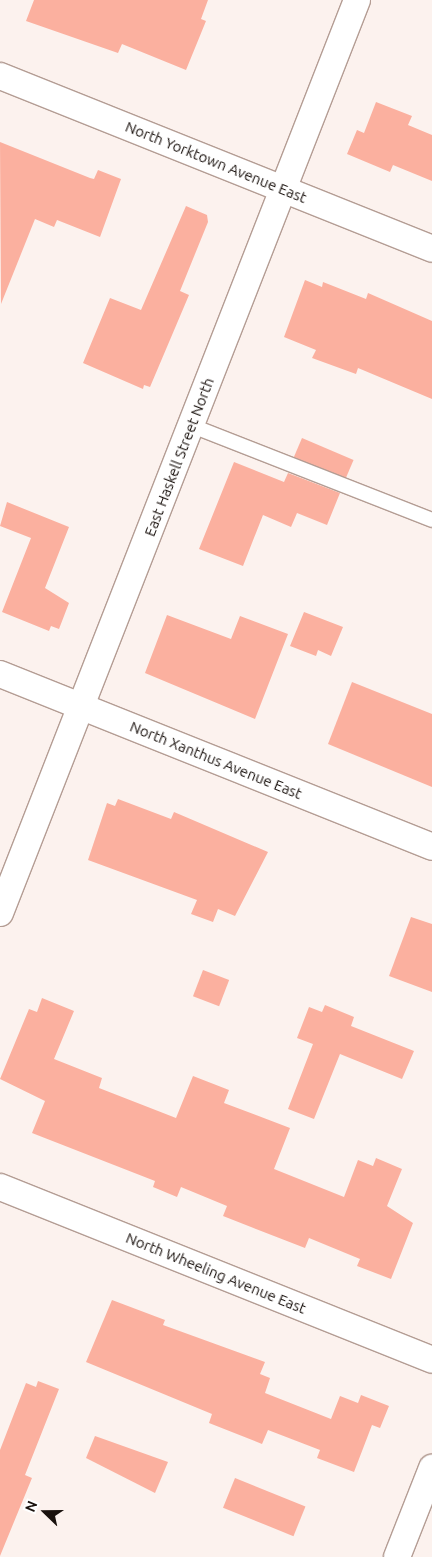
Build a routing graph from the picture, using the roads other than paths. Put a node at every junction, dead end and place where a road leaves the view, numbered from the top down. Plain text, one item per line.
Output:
1 (357, 0) edge
2 (0, 76) edge
3 (284, 189) junction
4 (432, 249) edge
5 (190, 426) junction
6 (432, 520) edge
7 (0, 674) edge
8 (81, 706) junction
9 (432, 847) edge
10 (0, 913) edge
11 (0, 1187) edge
12 (432, 1360) edge
13 (432, 1468) edge
14 (397, 1557) edge

1 - 3 street, East Haskell Street North
2 - 3 street, North Yorktown Avenue East
3 - 4 street, North Yorktown Avenue East
3 - 5 street, East Haskell Street North
5 - 6 lane
5 - 8 street, East Haskell Street North
7 - 8 street, North Xanthus Avenue East
8 - 9 street, North Xanthus Avenue East
8 - 10 street, East Haskell Street North
11 - 12 street, North Wheeling Avenue East
13 - 14 street

